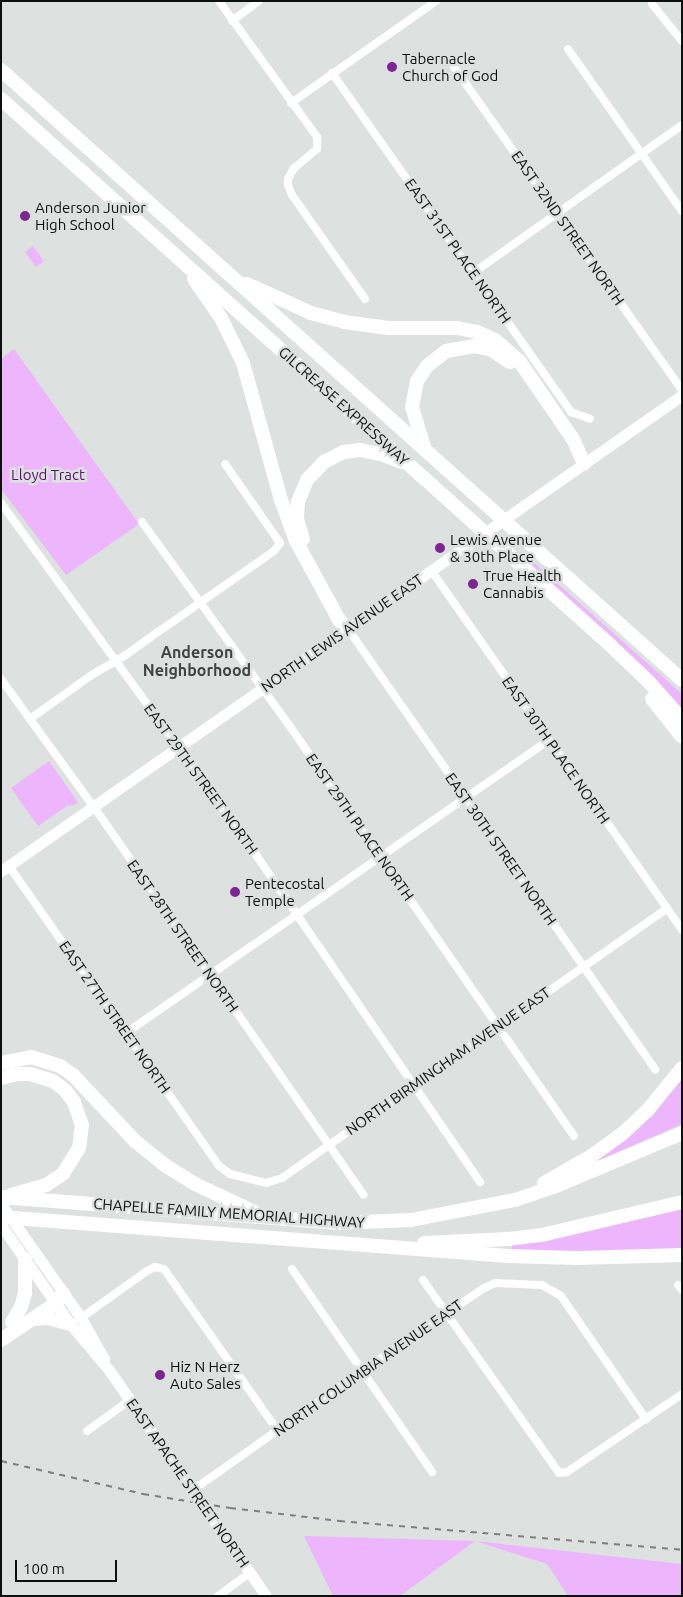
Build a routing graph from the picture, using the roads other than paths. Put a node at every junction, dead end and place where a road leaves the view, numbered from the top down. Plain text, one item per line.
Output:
1 (219, 1) edge
2 (259, 1) edge
3 (436, 1) edge
4 (652, 4) dead end
5 (232, 20) junction
6 (682, 41) edge
7 (568, 48) dead end
8 (454, 67) dead end
9 (1, 70) edge
10 (332, 73) junction
11 (1, 99) edge
12 (291, 103) junction
13 (682, 125) edge
14 (641, 154) junction
15 (682, 211) edge
16 (558, 212) junction
17 (180, 258) junction
18 (473, 273) junction
19 (234, 279) junction
20 (365, 299) dead end
21 (682, 390) edge
22 (682, 395) edge
23 (590, 419) dead end
24 (425, 451) junction
25 (225, 464) dead end
26 (584, 464) junction
27 (410, 465) junction
28 (1, 503) edge
29 (142, 522) dead end
30 (431, 570) junction
31 (200, 603) junction
32 (348, 629) junction
33 (593, 630) junction
34 (114, 660) junction
35 (1, 679) edge
36 (682, 680) edge
37 (262, 689) junction
38 (30, 719) junction
39 (682, 719) edge
40 (682, 737) edge
41 (549, 740) junction
42 (178, 748) junction
43 (466, 798) junction
44 (93, 807) junction
45 (381, 857) junction
46 (5, 868) edge
47 (667, 908) junction
48 (297, 916) junction
49 (682, 930) edge
50 (583, 967) junction
51 (210, 975) junction
52 (498, 1028) junction
53 (126, 1033) junction
54 (1, 1063) edge
55 (682, 1068) edge
56 (655, 1069) dead end
57 (1, 1078) edge
58 (414, 1085) junction
59 (682, 1133) edge
60 (574, 1136) dead end
61 (328, 1144) junction
62 (221, 1168) joint
63 (480, 1182) dead end
64 (33, 1195) junction
65 (364, 1195) dead end
66 (2, 1200) edge
67 (514, 1200) junction
68 (682, 1202) edge
69 (1, 1217) edge
70 (266, 1218) junction
71 (1, 1225) edge
72 (361, 1245) junction
73 (682, 1256) edge
74 (25, 1259) junction
75 (292, 1269) dead end
76 (423, 1280) dead end
77 (56, 1297) junction
78 (447, 1313) junction
79 (32, 1319) junction
80 (76, 1321) junction
81 (7, 1326) edge
82 (1, 1340) edge
83 (362, 1371) junction
84 (682, 1394) edge
85 (130, 1400) junction
86 (646, 1419) junction
87 (87, 1430) dead end
88 (278, 1431) junction
89 (432, 1472) dead end
90 (193, 1490) junction
91 (250, 1573) junction
92 (218, 1596) edge
93 (266, 1596) edge

1 - 5 street
2 - 5 street
3 - 10 street
4 - 6 street
5 - 12 street
7 - 14 street
8 - 16 street, EAST 32ND STREET NORTH
9 - 19 highway, GILCREASE EXPRESSWAY
10 - 12 street
10 - 18 street, EAST 31ST PLACE NORTH
11 - 17 highway, GILCREASE EXPRESSWAY
12 - 20 street
13 - 14 street
14 - 15 street
14 - 16 street
16 - 18 street
16 - 21 street, EAST 32ND STREET NORTH
17 - 27 highway, GILCREASE EXPRESSWAY
17 - 32 highway
18 - 23 street, EAST 31ST PLACE NORTH
19 - 24 highway, GILCREASE EXPRESSWAY
19 - 26 highway
22 - 26 main road, NORTH LEWIS AVENUE EAST
24 - 26 highway
24 - 36 highway, GILCREASE EXPRESSWAY
25 - 31 street
26 - 30 main road, NORTH LEWIS AVENUE EAST
27 - 32 highway
27 - 33 highway, GILCREASE EXPRESSWAY
28 - 34 street, EAST 29TH STREET NORTH
29 - 31 street, EAST 29TH PLACE NORTH
30 - 32 main road, NORTH LEWIS AVENUE EAST
30 - 41 street, EAST 30TH PLACE NORTH
31 - 34 street
31 - 37 street, EAST 29TH PLACE NORTH
32 - 37 main road, NORTH LEWIS AVENUE EAST
32 - 43 street, EAST 30TH STREET NORTH
33 - 39 highway, GILCREASE EXPRESSWAY
33 - 40 highway
34 - 38 street
34 - 42 street, EAST 29TH STREET NORTH
35 - 38 street, EAST 28TH STREET NORTH
37 - 42 main road, NORTH LEWIS AVENUE EAST
37 - 45 street, EAST 29TH PLACE NORTH
38 - 44 street, EAST 28TH STREET NORTH
41 - 43 street
41 - 47 street, EAST 30TH PLACE NORTH
42 - 44 main road, NORTH LEWIS AVENUE EAST
42 - 48 street, EAST 29TH STREET NORTH
43 - 45 street
43 - 50 street, EAST 30TH STREET NORTH
44 - 46 main road, NORTH LEWIS AVENUE EAST
44 - 51 street, EAST 28TH STREET NORTH
45 - 48 street
45 - 52 street, EAST 29TH PLACE NORTH
46 - 53 street, EAST 27TH STREET NORTH
47 - 49 street, EAST 30TH PLACE NORTH
47 - 50 street, NORTH BIRMINGHAM AVENUE EAST
48 - 51 street
48 - 58 street, EAST 29TH STREET NORTH
50 - 52 street, NORTH BIRMINGHAM AVENUE EAST
50 - 56 street, EAST 30TH STREET NORTH
51 - 53 street
51 - 61 street, EAST 28TH STREET NORTH
52 - 58 street, NORTH BIRMINGHAM AVENUE EAST
52 - 60 street, EAST 29TH PLACE NORTH
53 - 62 street, EAST 27TH STREET NORTH
54 - 70 highway
55 - 67 highway
57 - 64 highway
58 - 61 street, NORTH BIRMINGHAM AVENUE EAST
58 - 63 street, EAST 29TH STREET NORTH
59 - 67 highway, CHAPELLE FAMILY MEMORIAL HIGHWAY
61 - 62 street, NORTH BIRMINGHAM AVENUE EAST
61 - 65 street, EAST 28TH STREET NORTH
64 - 66 highway
64 - 70 highway, CHAPELLE FAMILY MEMORIAL HIGHWAY
66 - 77 main road, EAST APACHE STREET NORTH
67 - 70 highway, CHAPELLE FAMILY MEMORIAL HIGHWAY
68 - 72 highway
69 - 72 highway, CHAPELLE FAMILY MEMORIAL HIGHWAY
71 - 74 main road, EAST APACHE STREET NORTH
72 - 73 highway, CHAPELLE FAMILY MEMORIAL HIGHWAY
74 - 77 main road, EAST APACHE STREET NORTH
74 - 81 highway
75 - 83 street
76 - 78 street
77 - 79 highway
77 - 80 main road, EAST APACHE STREET NORTH
77 - 81 highway
78 - 83 street, NORTH COLUMBIA AVENUE EAST
78 - 86 street, NORTH COLUMBIA AVENUE EAST
78 - 86 street
79 - 80 highway
79 - 82 highway
80 - 85 main road, EAST APACHE STREET NORTH
80 - 88 street
83 - 88 street, NORTH COLUMBIA AVENUE EAST
83 - 89 street
84 - 86 street
85 - 87 street
85 - 90 main road, EAST APACHE STREET NORTH
88 - 90 street, NORTH COLUMBIA AVENUE EAST
90 - 91 main road, EAST APACHE STREET NORTH
91 - 92 street
91 - 93 main road, EAST APACHE STREET NORTH

